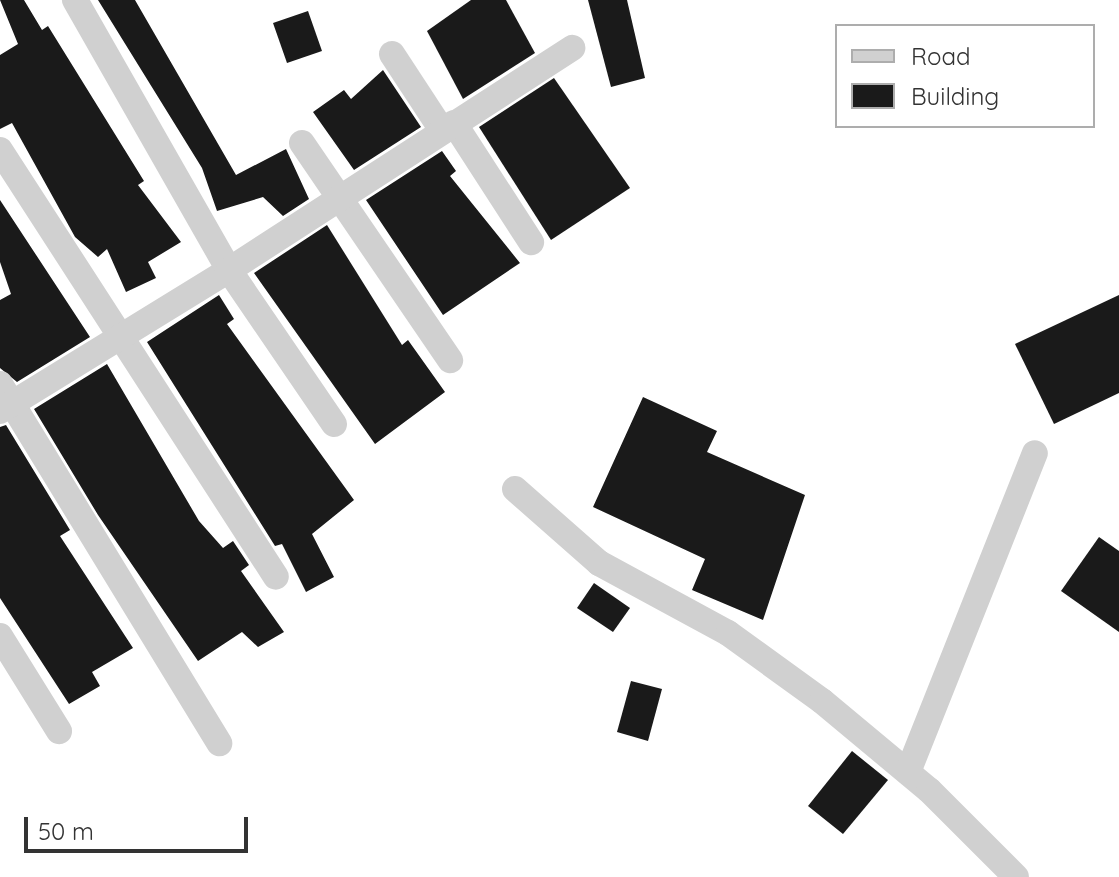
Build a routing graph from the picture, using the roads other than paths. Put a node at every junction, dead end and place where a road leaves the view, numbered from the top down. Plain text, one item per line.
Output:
1 (75, 0) edge
2 (572, 48) dead end
3 (392, 54) dead end
4 (448, 127) junction
5 (302, 143) dead end
6 (0, 150) edge
7 (336, 199) junction
8 (531, 242) dead end
9 (229, 270) junction
10 (120, 338) junction
11 (450, 360) dead end
12 (4, 399) edge
13 (334, 424) dead end
14 (1035, 453) dead end
15 (515, 489) dead end
16 (276, 577) dead end
17 (0, 636) edge
18 (59, 731) dead end
19 (219, 743) dead end
20 (908, 772) junction
21 (1016, 877) edge

1 - 9 street
2 - 4 street
3 - 4 street
4 - 7 street
4 - 8 street
5 - 7 street
6 - 10 street
7 - 9 street
7 - 11 street
9 - 10 street
9 - 13 street
10 - 12 street
10 - 16 street
12 - 19 street
14 - 20 street
15 - 20 street
17 - 18 street
20 - 21 street

